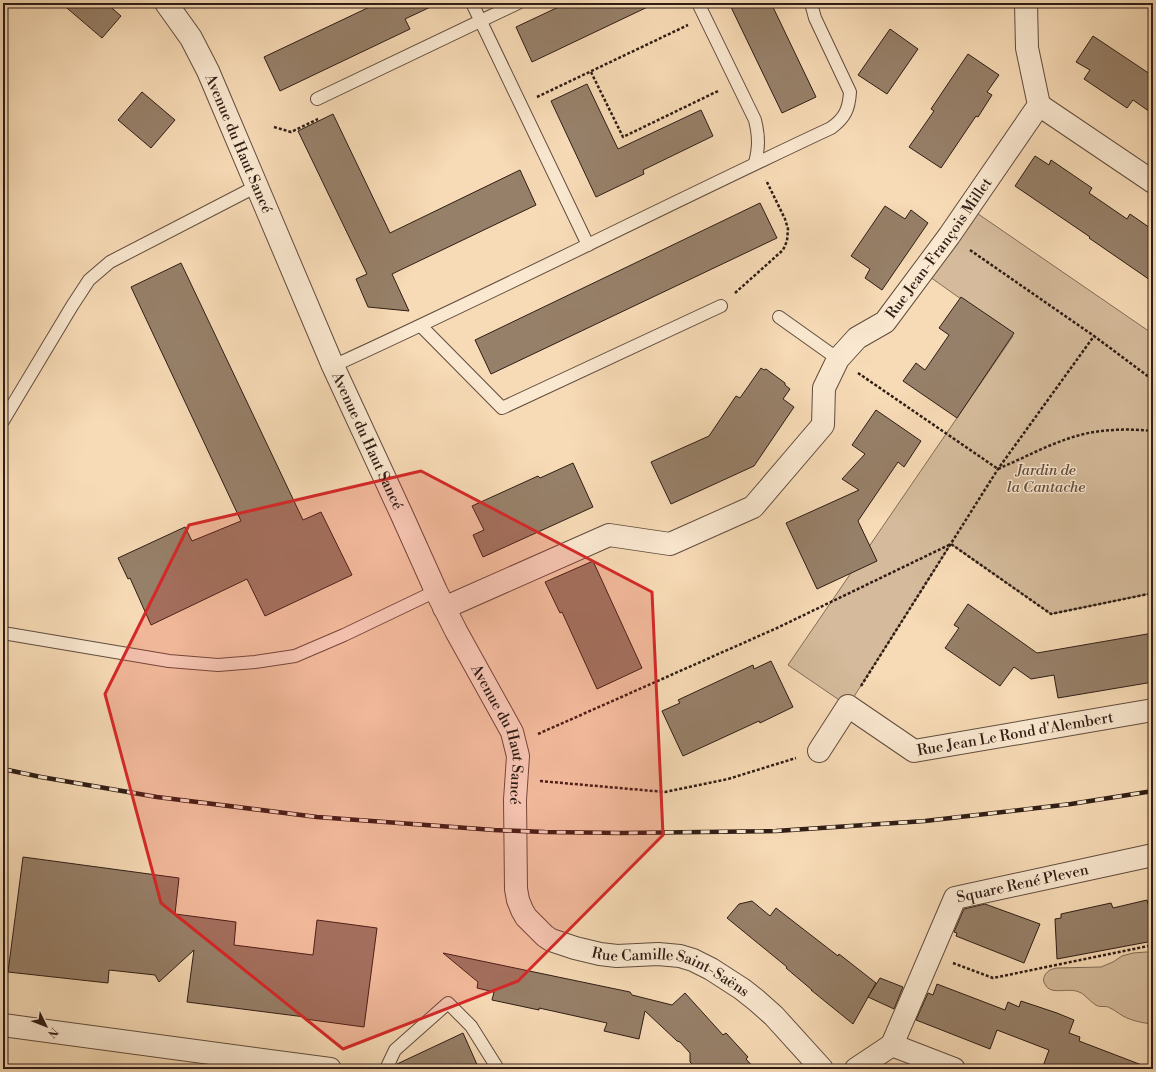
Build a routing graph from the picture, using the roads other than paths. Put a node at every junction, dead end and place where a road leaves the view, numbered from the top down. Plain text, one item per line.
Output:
1 (166, 3) edge
2 (472, 3) edge
3 (518, 3) edge
4 (698, 3) edge
5 (812, 3) edge
6 (1026, 3) edge
7 (481, 21) junction
8 (320, 97) road end
9 (1039, 105) junction
10 (756, 163) junction
11 (1153, 182) edge
12 (257, 186) junction
13 (588, 245) junction
14 (721, 306) road end
15 (779, 317) dead end
16 (421, 326) junction
17 (838, 359) junction
18 (333, 366) junction
19 (3, 421) edge
20 (440, 599) junction
21 (3, 633) edge
22 (1153, 710) edge
23 (819, 751) road end
24 (1153, 855) edge
25 (516, 889) joint
26 (3, 1025) edge
27 (892, 1045) junction
28 (330, 1069) edge
29 (386, 1069) edge
30 (498, 1069) edge
31 (822, 1069) edge
32 (856, 1069) edge
33 (954, 1069) edge

1 - 12 street, Avenue du Haut Sancé
2 - 7 lane
3 - 7 lane
4 - 10 lane
5 - 10 lane
6 - 9 street
7 - 8 lane
7 - 13 lane
9 - 11 street
9 - 17 street, Rue Jean-François Millet
10 - 13 lane
12 - 18 street, Avenue du Haut Sancé
12 - 19 lane
13 - 16 lane
14 - 16 lane
15 - 17 lane
16 - 18 lane
17 - 20 street, Rue Jean-François Millet
18 - 20 street, Avenue du Haut Sancé
20 - 21 lane
20 - 25 street, Avenue du Haut Sancé
22 - 23 street, Rue Jean Le Rond d'Alembert
24 - 27 street, Square René Pleven
25 - 31 street, Rue Camille Saint-Saëns
26 - 28 street
27 - 32 street
27 - 33 street
29 - 30 lane

